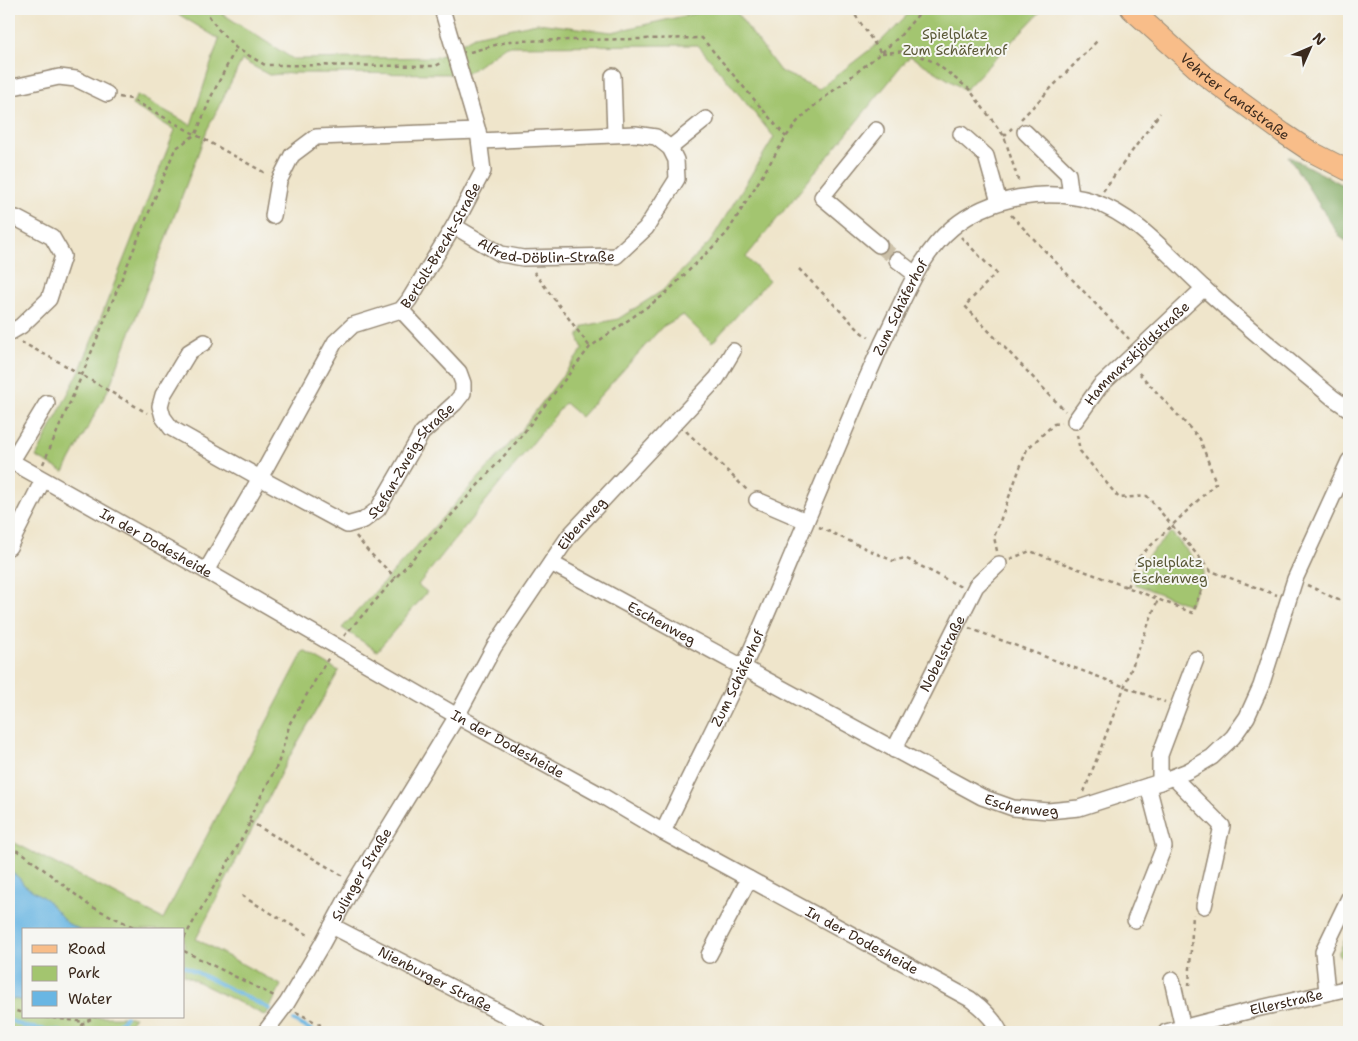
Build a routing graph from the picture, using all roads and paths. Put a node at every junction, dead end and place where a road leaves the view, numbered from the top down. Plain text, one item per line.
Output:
1 (204, 9) edge
2 (442, 9) edge
3 (851, 9) edge
4 (923, 9) edge
5 (1131, 9) edge
6 (1098, 40) dead end
7 (236, 48) junction
8 (881, 53) junction
9 (457, 57) junction
10 (613, 76) dead end
11 (9, 88) edge
12 (107, 94) joint
13 (1160, 113) dead end
14 (706, 119) dead end
15 (876, 130) dead end
16 (1025, 132) dead end
17 (196, 134) junction
18 (615, 134) junction
19 (961, 134) dead end
20 (479, 136) junction
21 (1004, 136) junction
22 (786, 137) junction
23 (670, 148) junction
24 (1349, 171) edge
25 (279, 181) junction
26 (1071, 196) junction
27 (1023, 197) junction
28 (999, 202) junction
29 (1095, 202) junction
30 (273, 216) dead end
31 (16, 218) dead end
32 (454, 226) junction
33 (952, 228) junction
34 (879, 244) tunnel mouth
35 (523, 258) junction
36 (897, 260) tunnel mouth
37 (799, 269) dead end
38 (915, 274) junction
39 (1204, 288) junction
40 (401, 310) junction
41 (13, 336) edge
42 (205, 342) dead end
43 (881, 344) junction
44 (590, 347) junction
45 (1139, 349) junction
46 (733, 351) dead end
47 (1128, 360) junction
48 (82, 375) junction
49 (47, 403) dead end
50 (1349, 409) edge
51 (163, 417) junction
52 (1074, 421) junction
53 (677, 422) junction
54 (10, 461) edge
55 (1349, 461) edge
56 (260, 478) junction
57 (43, 480) junction
58 (757, 500) joint
59 (806, 521) junction
60 (1172, 524) junction
61 (347, 525) junction
62 (9, 546) edge
63 (551, 563) junction
64 (999, 564) junction
65 (206, 571) junction
66 (1211, 571) junction
67 (396, 578) junction
68 (1295, 579) junction
69 (1126, 586) junction
70 (972, 593) junction
71 (1158, 599) junction
72 (1287, 599) junction
73 (1349, 605) edge
74 (956, 624) junction
75 (336, 646) junction
76 (1196, 659) dead end
77 (743, 668) junction
78 (1125, 686) junction
79 (1178, 708) junction
80 (457, 716) junction
81 (894, 750) junction
82 (1160, 782) junction
83 (1078, 808) junction
84 (249, 821) junction
85 (663, 832) junction
86 (9, 847) edge
87 (749, 879) junction
88 (355, 883) junction
89 (242, 896) dead end
90 (1349, 898) edge
91 (1204, 906) joint
92 (1135, 920) dead end
93 (332, 926) junction
94 (136, 928) edge
95 (185, 936) edge
96 (322, 944) junction
97 (185, 951) edge
98 (710, 955) dead end
99 (1172, 980) dead end
100 (1349, 988) edge
101 (1189, 989) dead end
102 (1328, 992) junction
103 (287, 1002) junction
104 (9, 1008) edge
105 (22, 1013) edge
106 (53, 1018) edge
107 (93, 1018) edge
108 (85, 1022) junction
109 (1183, 1028) junction
110 (1040, 1030) dead end
111 (76, 1032) edge
112 (265, 1032) edge
113 (334, 1032) edge
114 (538, 1032) edge
115 (1000, 1032) edge
116 (1044, 1032) edge
117 (1166, 1032) edge

1 - 7 path
2 - 9 street, Bertolt-Brecht-Straße
3 - 8 path
4 - 8 path
5 - 24 main road, Vehrter Landstraße
6 - 21 path
7 - 9 path
7 - 17 path
8 - 21 path
8 - 22 path
9 - 20 street, Bertolt-Brecht-Straße
9 - 22 path
10 - 18 street
11 - 12 street
12 - 17 path
13 - 29 path
14 - 23 street
15 - 34 street
16 - 26 street
17 - 25 path
17 - 48 path
18 - 20 street
18 - 23 street
19 - 28 street
20 - 25 street
20 - 32 street, Bertolt-Brecht-Straße
21 - 27 path
22 - 44 path
23 - 35 street, Alfred-Döblin-Straße
25 - 30 street
26 - 27 street, Zum Schäferhof
26 - 29 street, Zum Schäferhof
27 - 28 street, Zum Schäferhof
28 - 33 street, Zum Schäferhof
28 - 45 path
29 - 39 street, Zum Schäferhof
31 - 41 street
32 - 35 street, Alfred-Döblin-Straße
32 - 40 street, Bertolt-Brecht-Straße
33 - 38 street, Zum Schäferhof
33 - 52 path
35 - 44 path
36 - 38 street
37 - 43 path
38 - 43 street, Zum Schäferhof
39 - 45 street, Hammarskjöldstraße
39 - 50 street, Zum Schäferhof
40 - 56 street, Bertolt-Brecht-Straße
40 - 61 street, Stefan-Zweig-Straße
41 - 48 path
42 - 51 street
43 - 59 street, Zum Schäferhof
44 - 67 path
45 - 47 street, Hammarskjöldstraße
46 - 53 street, Eibenweg
47 - 52 street, Hammarskjöldstraße
47 - 60 path
48 - 51 path
48 - 57 path
49 - 54 street
51 - 56 street
52 - 60 path
52 - 64 path
53 - 58 path
53 - 63 street, Eibenweg
54 - 57 street, In der Dodesheide
55 - 68 street, Eschenweg
56 - 61 street
56 - 65 street, Bertolt-Brecht-Straße
57 - 62 street
57 - 65 street, In der Dodesheide
58 - 59 street
59 - 70 path
59 - 77 street, Zum Schäferhof
60 - 66 path
60 - 69 path
61 - 67 path
63 - 77 street, Eschenweg
63 - 80 street, Eibenweg
64 - 69 path
64 - 70 street, Nobelstraße
65 - 75 street, In der Dodesheide
66 - 71 path
66 - 72 path
67 - 75 path
68 - 72 street, Eschenweg
68 - 73 path
69 - 71 path
70 - 74 street, Nobelstraße
71 - 78 path
72 - 82 street, Eschenweg
74 - 78 path
74 - 81 street, Nobelstraße
75 - 80 street, In der Dodesheide
75 - 84 path
76 - 79 street
77 - 81 street, Eschenweg
77 - 85 street, Zum Schäferhof
78 - 79 path
78 - 83 path
79 - 82 street
80 - 85 street, In der Dodesheide
80 - 88 street, Sulinger Straße
81 - 83 street, Eschenweg
82 - 83 street, Eschenweg
82 - 91 street
82 - 92 street
84 - 88 path
84 - 95 path
85 - 87 street, In der Dodesheide
86 - 94 path
87 - 98 street
87 - 115 street, In der Dodesheide
88 - 93 street, Sulinger Straße
89 - 96 path
90 - 102 street
91 - 101 path
93 - 96 street, Sulinger Straße
93 - 114 street, Nienburger Straße
96 - 103 street, Sulinger Straße
97 - 103 path
99 - 109 street
100 - 102 street, Ellerstraße
102 - 109 street, Ellerstraße
103 - 112 street, Sulinger Straße
103 - 113 path
104 - 105 path
106 - 108 path
107 - 108 path
108 - 111 path
109 - 117 street, Ellerstraße
110 - 116 path

